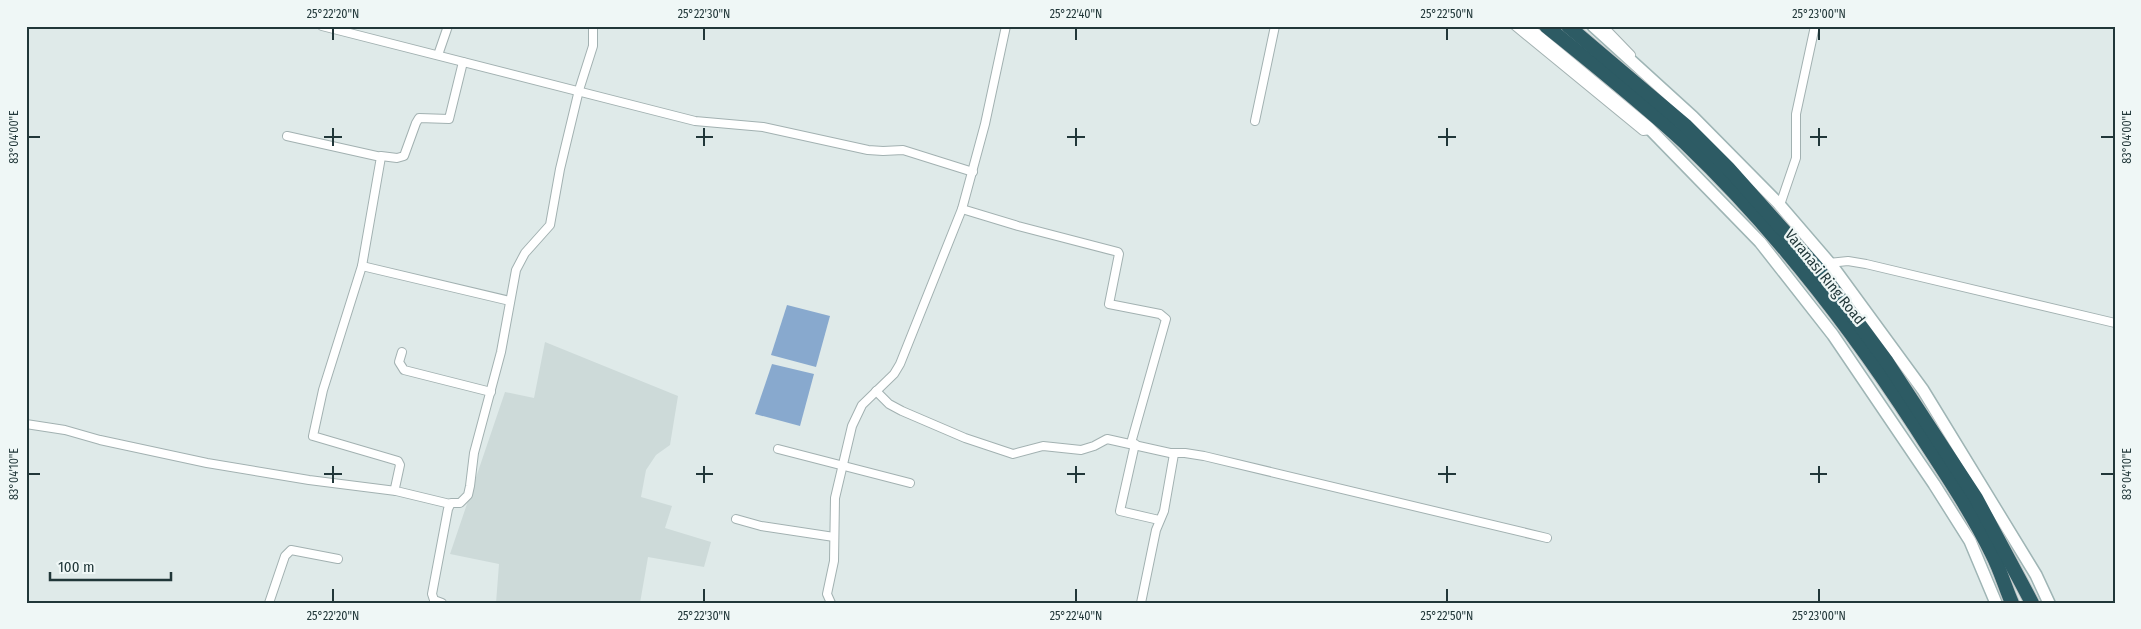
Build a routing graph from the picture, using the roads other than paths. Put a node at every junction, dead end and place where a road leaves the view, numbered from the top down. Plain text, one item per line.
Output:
1 (322, 26) edge
2 (448, 26) edge
3 (593, 26) edge
4 (1006, 26) edge
5 (1275, 26) edge
6 (1514, 26) edge
7 (1526, 26) edge
8 (1546, 26) edge
9 (1568, 26) edge
10 (1593, 26) edge
11 (1603, 26) edge
12 (1815, 26) edge
13 (438, 55) junction
14 (463, 62) junction
15 (1644, 72) junction
16 (579, 90) junction
17 (1255, 121) dead end
18 (1651, 130) junction
19 (287, 136) dead end
20 (380, 156) junction
21 (973, 172) junction
22 (1780, 205) junction
23 (962, 208) junction
24 (1829, 263) junction
25 (362, 266) junction
26 (510, 301) junction
27 (2115, 323) edge
28 (402, 352) dead end
29 (876, 391) junction
30 (491, 392) junction
31 (26, 424) edge
32 (1133, 444) junction
33 (778, 449) dead end
34 (1174, 454) junction
35 (842, 465) junction
36 (910, 483) dead end
37 (396, 491) junction
38 (450, 504) junction
39 (736, 519) dead end
40 (1159, 520) junction
41 (834, 537) junction
42 (1547, 538) dead end
43 (338, 559) dead end
44 (269, 603) edge
45 (442, 603) edge
46 (831, 603) edge
47 (1141, 603) edge
48 (1996, 603) edge
49 (2012, 603) edge
50 (2032, 603) edge
51 (2050, 603) edge

1 - 13 street
2 - 13 street
3 - 16 street
4 - 21 street
5 - 17 street
6 - 18 street
7 - 18 street
8 - 49 highway, Varanasi Ring Road
9 - 50 highway
10 - 15 street
11 - 15 street
12 - 22 street
13 - 14 street
14 - 16 street
14 - 20 street
15 - 22 street
16 - 21 street
16 - 26 street
18 - 48 street
19 - 20 street
20 - 25 street
21 - 23 street
22 - 24 street
23 - 29 street
23 - 32 street
24 - 27 street
24 - 51 street
25 - 26 street
25 - 37 street
26 - 30 street
28 - 30 street
29 - 32 street
29 - 35 street
30 - 38 street
31 - 37 street
32 - 34 street
32 - 40 street
33 - 35 street
34 - 40 street
34 - 42 street
35 - 36 street
35 - 41 street
37 - 38 street
38 - 45 street
39 - 41 street
40 - 47 street
41 - 46 street
43 - 44 street

